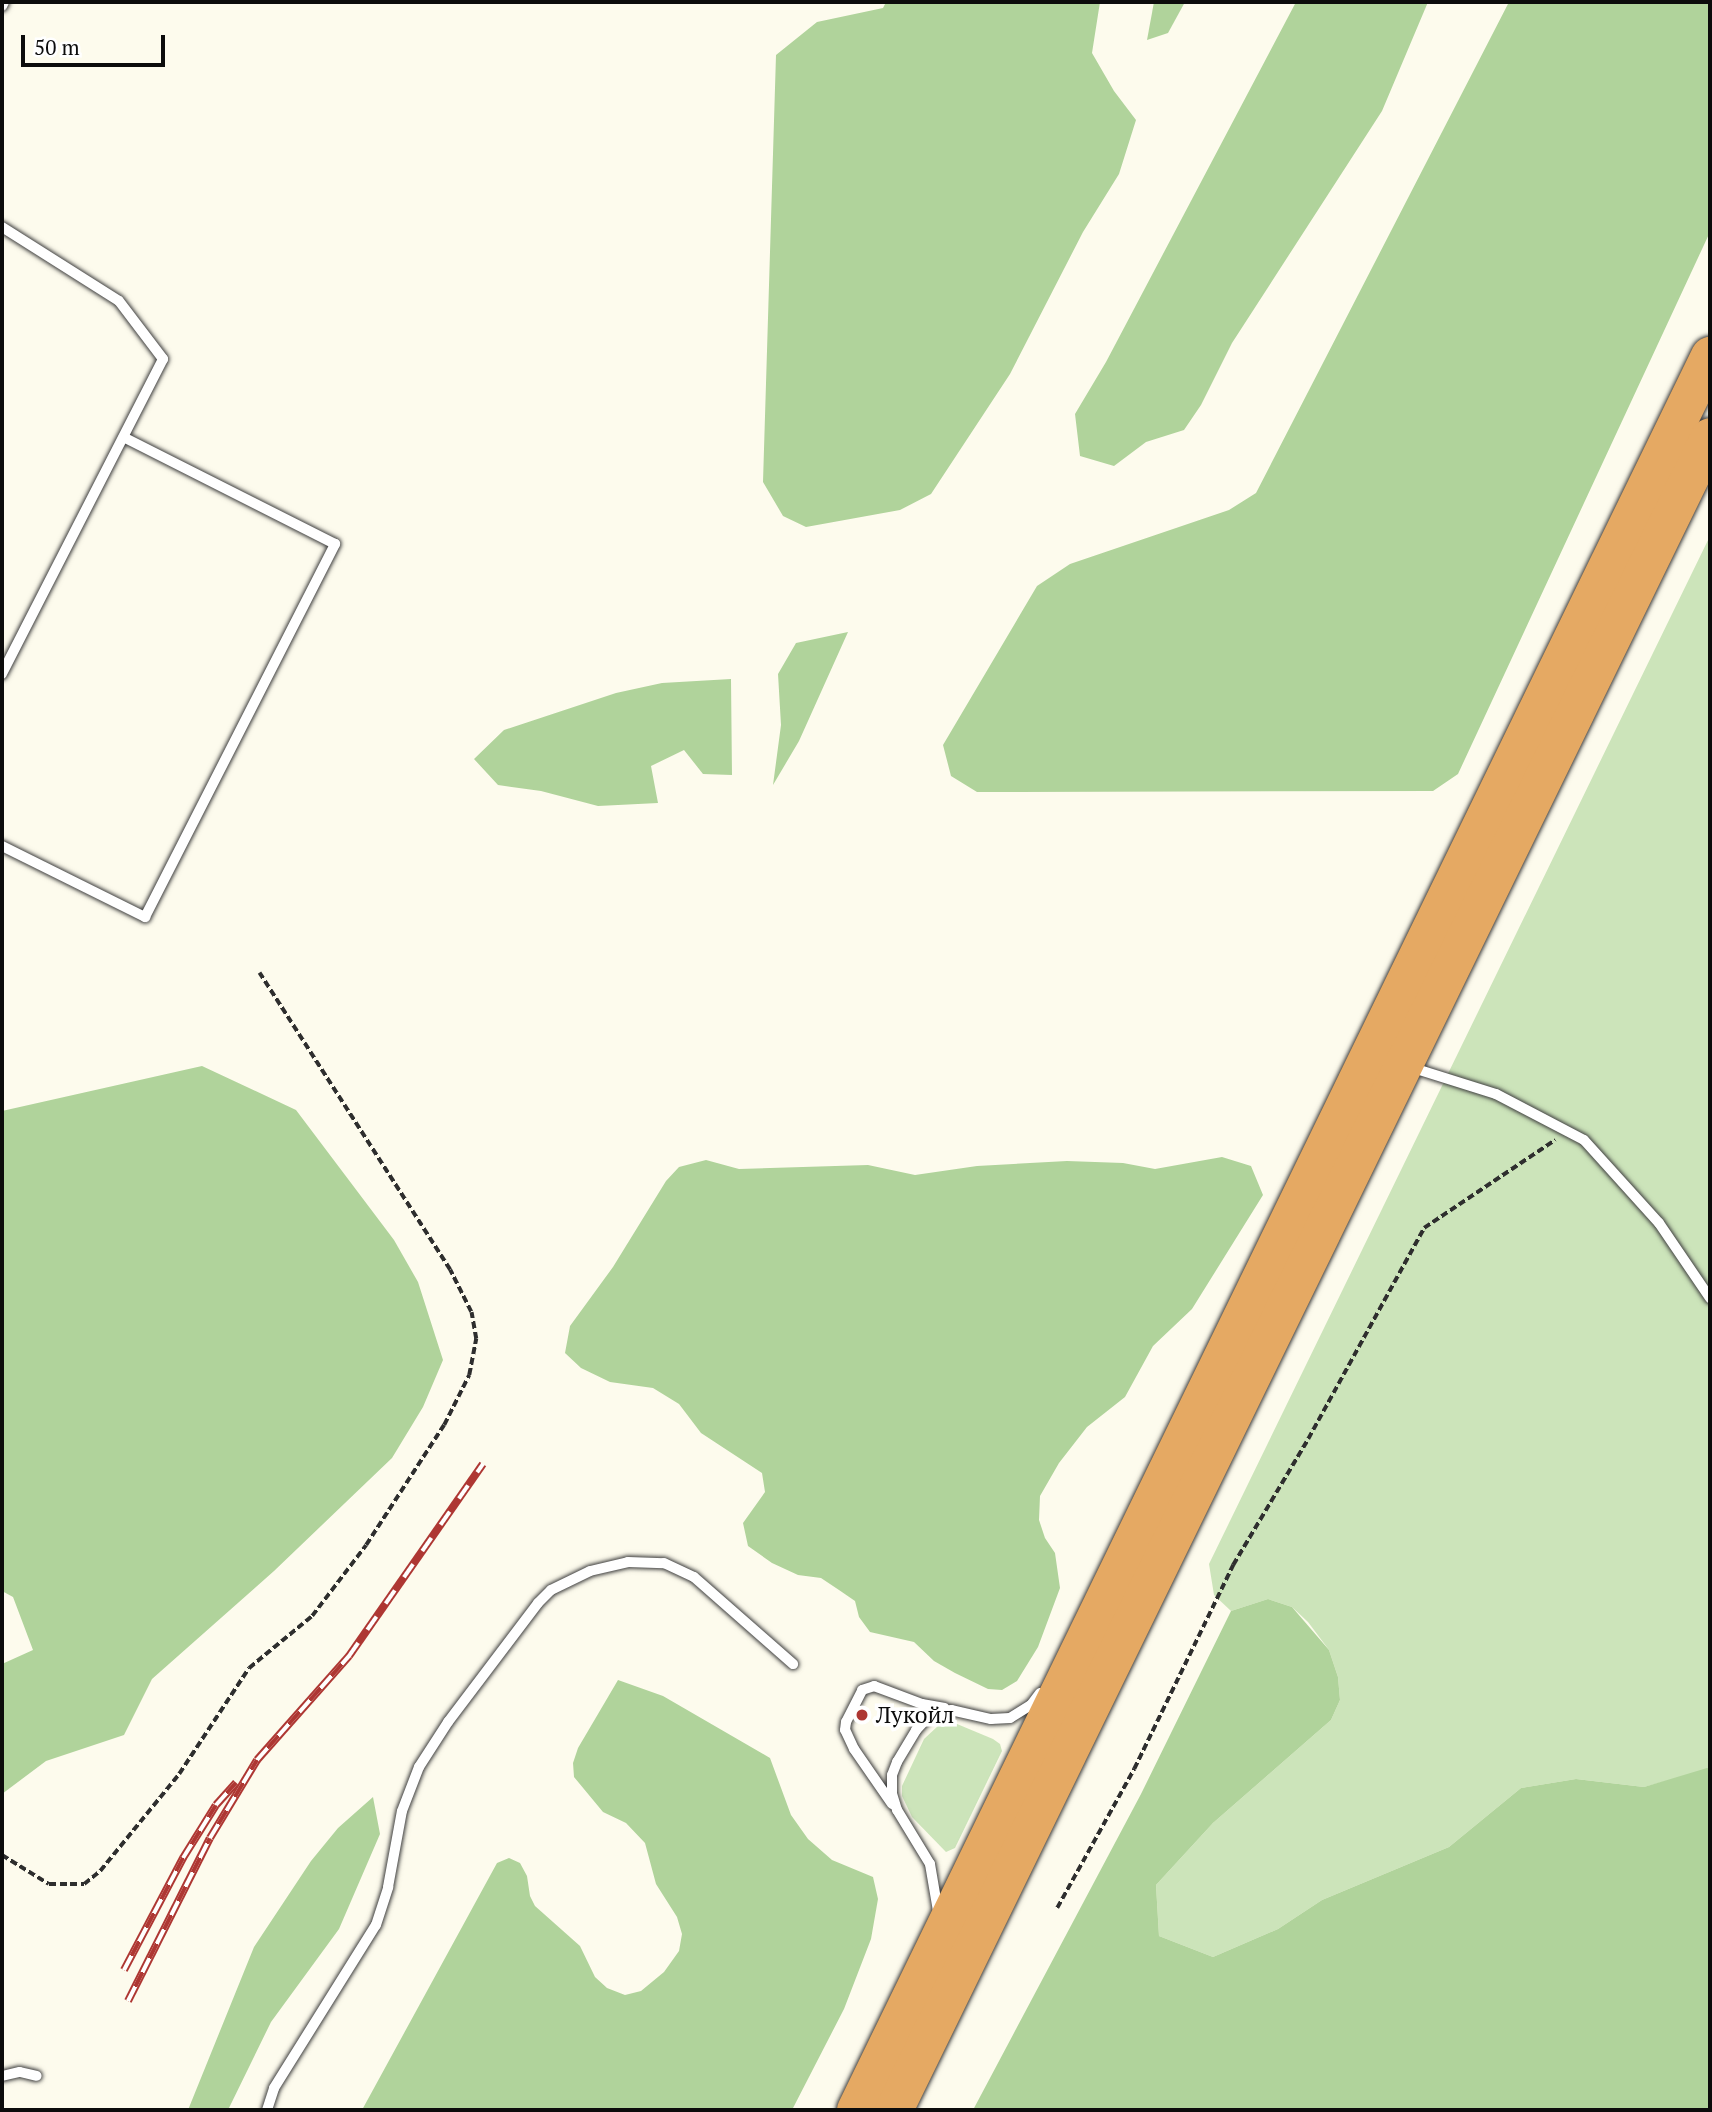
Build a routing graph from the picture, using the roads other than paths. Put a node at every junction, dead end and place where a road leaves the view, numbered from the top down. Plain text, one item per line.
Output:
1 (2, 227) edge
2 (1710, 356) edge
3 (123, 437) junction
4 (1710, 437) edge
5 (2, 674) edge
6 (2, 846) edge
7 (1404, 1065) junction
8 (1710, 1298) edge
9 (1108, 1596) junction
10 (793, 1664) dead end
11 (1057, 1669) dead end
12 (1049, 1680) dead end
13 (951, 1710) junction
14 (897, 1810) junction
15 (941, 1934) junction
16 (2, 2076) edge
17 (37, 2076) dead end
18 (267, 2110) edge
19 (856, 2110) edge
20 (894, 2110) edge

1 - 3 lane
2 - 9 highway
3 - 5 lane
3 - 6 lane
4 - 7 highway
7 - 8 lane
7 - 20 highway
9 - 11 lane
9 - 15 highway
10 - 18 lane
12 - 13 lane
13 - 14 lane
13 - 14 lane
14 - 15 lane
15 - 19 highway
16 - 17 lane

